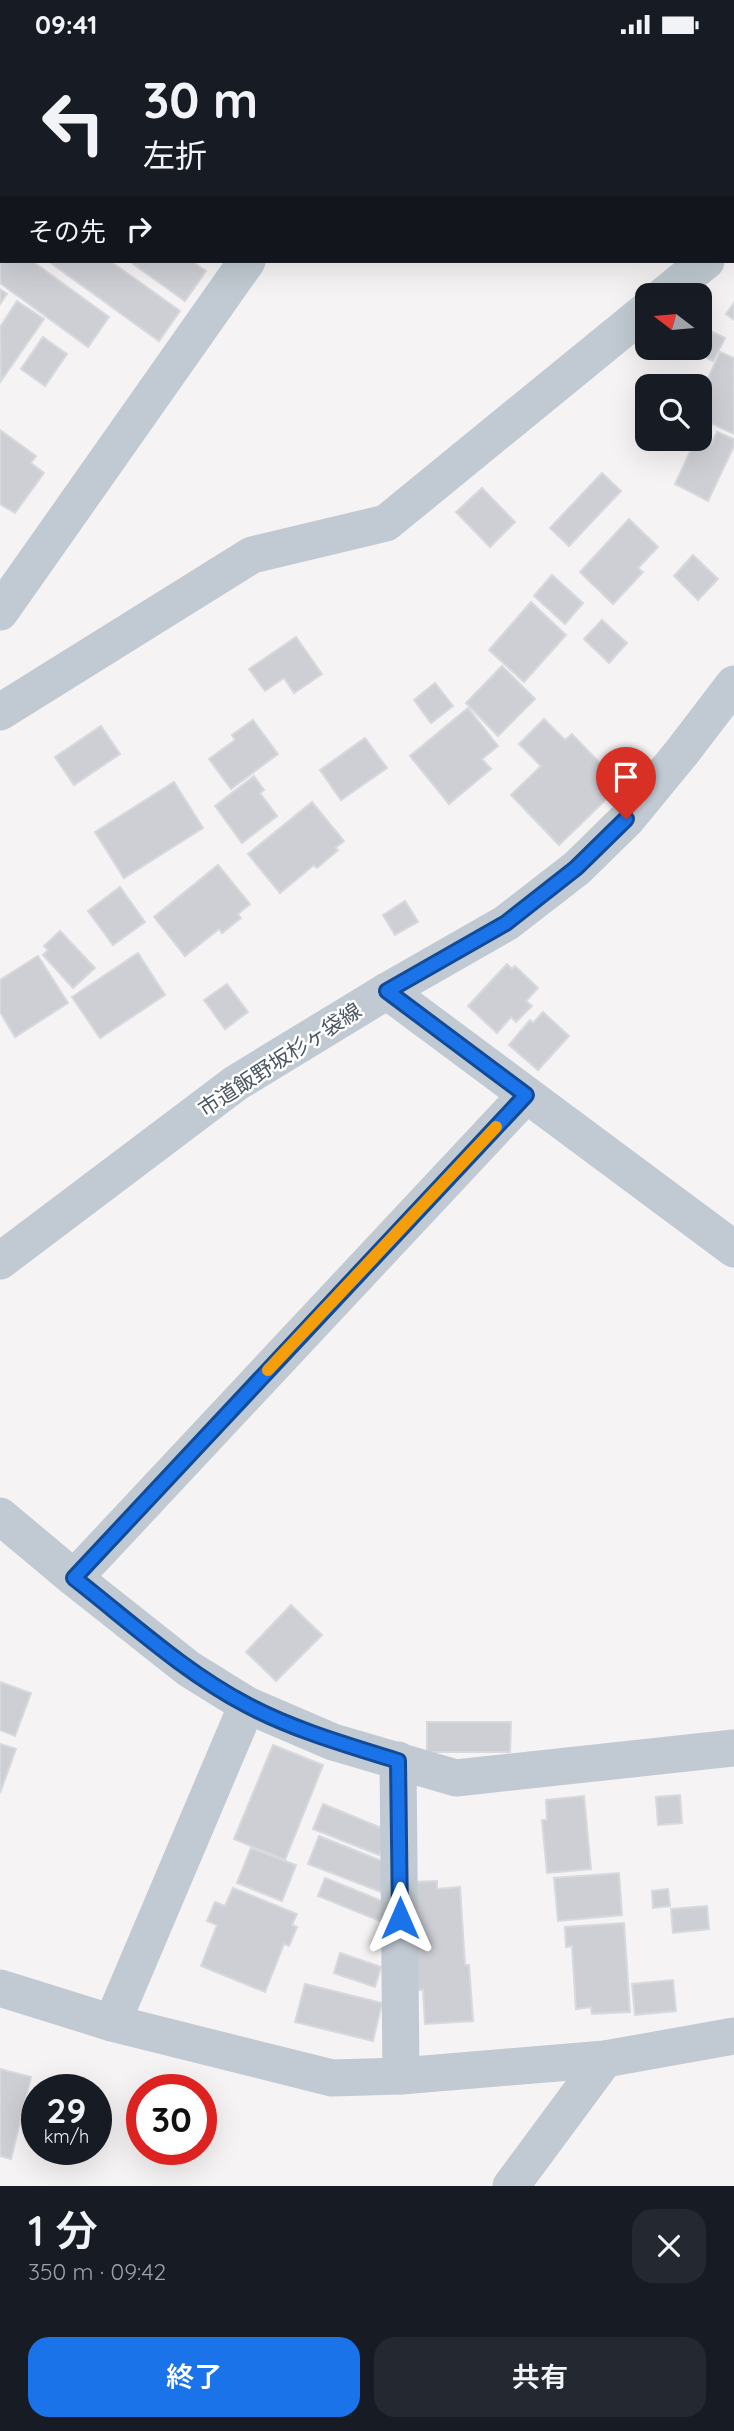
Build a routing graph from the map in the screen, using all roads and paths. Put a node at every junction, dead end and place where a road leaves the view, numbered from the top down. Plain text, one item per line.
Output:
1 (246, 263) edge
2 (704, 263) edge
3 (679, 283) edge
4 (635, 320) edge
5 (0, 612) edge
6 (734, 684) edge
7 (0, 712) edge
8 (387, 991) junction
9 (526, 1095) junction
10 (734, 1249) edge
11 (0, 1261) edge
12 (0, 1516) edge
13 (74, 1578) junction
14 (247, 1705) junction
15 (734, 1748) edge
16 (398, 1761) junction
17 (0, 1988) edge
18 (112, 2024) junction
19 (734, 2035) edge
20 (605, 2059) junction
21 (401, 2076) junction
22 (511, 2186) edge

1 - 5 street
2 - 3 street
4 - 7 street
6 - 8 street, 市道飯野坂杉ヶ袋線
8 - 9 street
8 - 11 street, 市道飯野坂杉ヶ袋線
9 - 10 street
9 - 13 street
12 - 13 street
13 - 14 street
14 - 16 street
14 - 18 street
15 - 16 street
16 - 21 street
17 - 18 street
18 - 21 street
19 - 20 street
20 - 21 street
20 - 22 street

